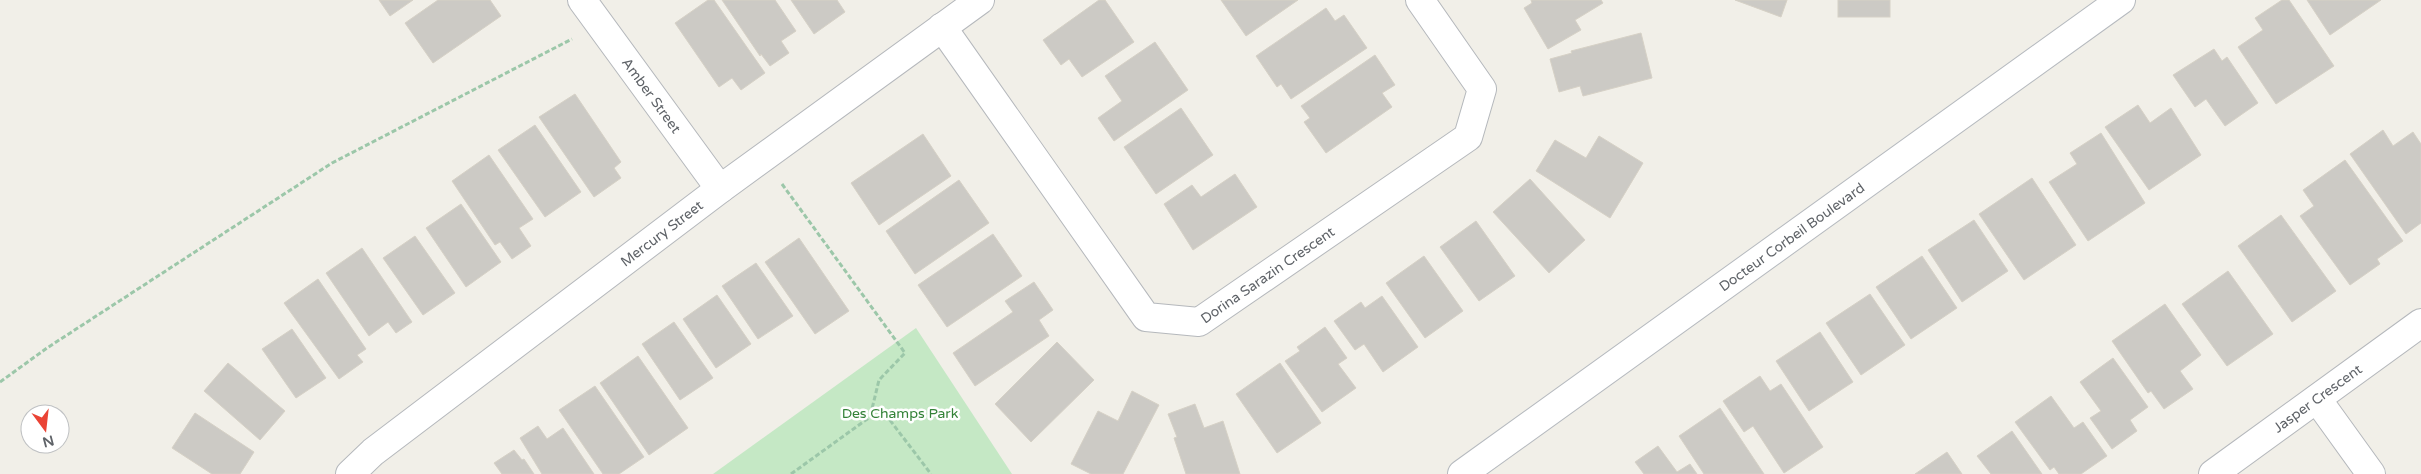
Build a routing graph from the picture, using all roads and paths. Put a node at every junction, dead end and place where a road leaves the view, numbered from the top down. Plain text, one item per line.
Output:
1 (582, 0) edge
2 (980, 0) edge
3 (1420, 0) edge
4 (2121, 0) edge
5 (600, 25) junction
6 (942, 27) junction
7 (763, 158) junction
8 (720, 189) junction
9 (2421, 323) edge
10 (0, 382) edge
11 (2317, 399) junction
12 (870, 417) junction
13 (350, 474) edge
14 (791, 474) edge
15 (931, 474) edge
16 (1462, 474) edge
17 (2213, 474) edge
18 (2371, 474) edge

1 - 5 street, Amber Street
2 - 6 street, Mercury Street
3 - 6 street, Dorina Sarazin Crescent
4 - 16 street, Docteur Corbeil Boulevard
5 - 8 street, Amber Street
5 - 10 path
6 - 7 street, Mercury Street
7 - 8 street, Mercury Street
7 - 12 path
8 - 13 street, Mercury Street
9 - 11 street, Jasper Crescent
11 - 17 street, Jasper Crescent
11 - 18 street
12 - 14 path
12 - 15 path

